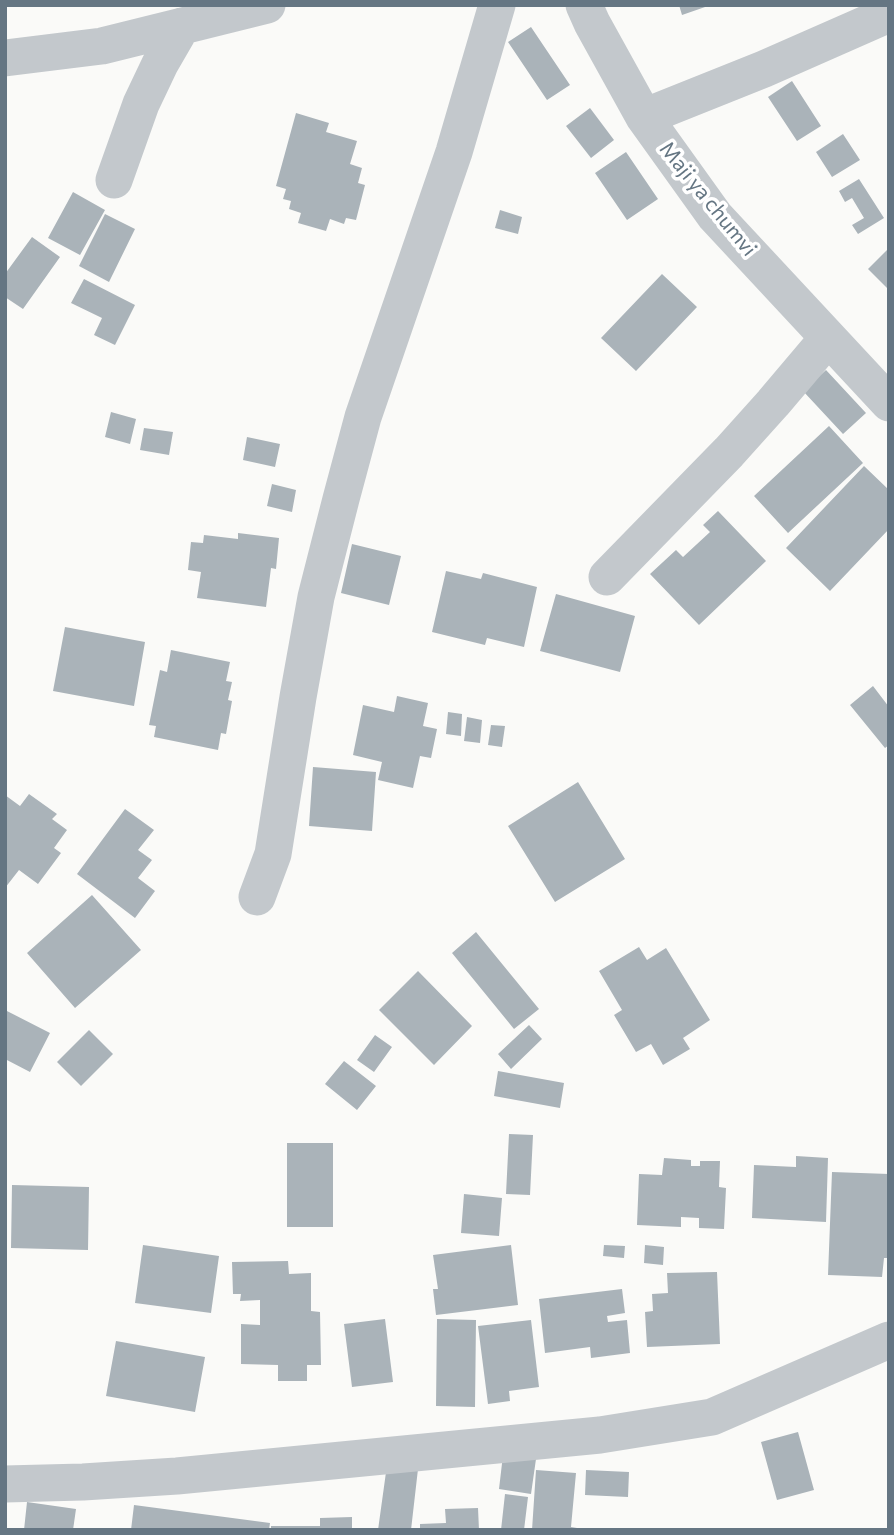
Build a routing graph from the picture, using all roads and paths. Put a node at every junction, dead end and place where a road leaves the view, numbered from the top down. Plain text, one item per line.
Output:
1 (267, 5) edge
2 (497, 5) edge
3 (584, 5) edge
4 (889, 13) edge
5 (182, 26) junction
6 (5, 58) edge
7 (644, 117) junction
8 (114, 180) dead end
9 (828, 338) junction
10 (889, 403) edge
11 (607, 577) dead end
12 (257, 897) dead end
13 (889, 1340) edge
14 (5, 1484) edge

1 - 5 street
2 - 12 street
3 - 7 street, Maji ya chumvi
4 - 7 street
5 - 6 street
5 - 8 street
7 - 9 street, Maji ya chumvi
9 - 10 street, Maji ya chumvi
9 - 11 street
13 - 14 street

